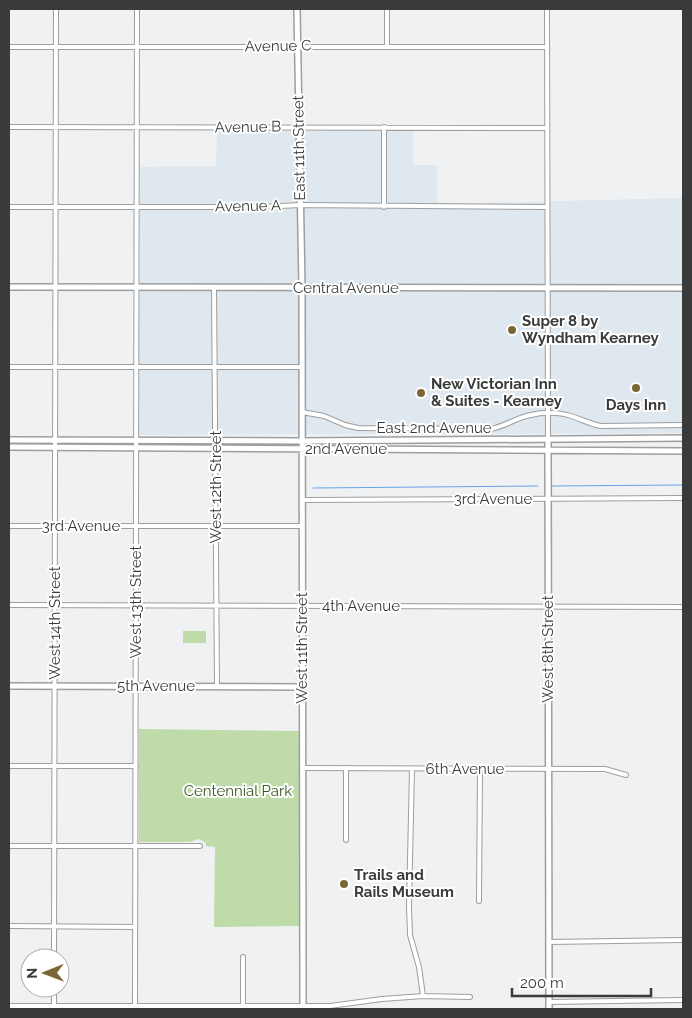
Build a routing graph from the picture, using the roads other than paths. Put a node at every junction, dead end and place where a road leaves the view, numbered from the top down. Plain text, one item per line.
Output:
1 (56, 9) edge
2 (137, 9) edge
3 (297, 9) edge
4 (387, 9) edge
5 (547, 9) edge
6 (9, 46) edge
7 (297, 46) junction
8 (387, 46) junction
9 (56, 47) junction
10 (137, 47) junction
11 (547, 47) junction
12 (9, 126) edge
13 (298, 126) junction
14 (56, 127) junction
15 (137, 127) junction
16 (384, 127) junction
17 (547, 128) junction
18 (300, 205) junction
19 (9, 207) edge
20 (56, 207) junction
21 (137, 207) junction
22 (384, 207) junction
23 (547, 207) junction
24 (9, 287) edge
25 (56, 287) junction
26 (137, 287) junction
27 (214, 287) junction
28 (302, 288) junction
29 (548, 288) junction
30 (683, 288) edge
31 (9, 367) edge
32 (56, 367) junction
33 (137, 367) junction
34 (215, 367) junction
35 (302, 367) junction
36 (302, 412) junction
37 (548, 414) junction
38 (683, 425) edge
39 (683, 438) edge
40 (9, 440) edge
41 (56, 440) junction
42 (137, 440) junction
43 (548, 440) junction
44 (215, 441) junction
45 (302, 441) junction
46 (9, 447) edge
47 (56, 447) junction
48 (137, 447) junction
49 (215, 448) junction
50 (302, 449) junction
51 (548, 450) junction
52 (683, 452) edge
53 (683, 498) edge
54 (548, 499) junction
55 (302, 500) junction
56 (9, 526) edge
57 (56, 526) junction
58 (136, 526) junction
59 (216, 526) junction
60 (302, 526) junction
61 (9, 605) edge
62 (55, 606) junction
63 (136, 606) junction
64 (216, 606) junction
65 (302, 606) junction
66 (548, 606) junction
67 (683, 606) edge
68 (9, 686) edge
69 (55, 686) junction
70 (136, 686) junction
71 (217, 686) junction
72 (302, 686) junction
73 (9, 766) edge
74 (55, 766) junction
75 (136, 766) junction
76 (302, 768) junction
77 (346, 768) junction
78 (412, 769) junction
79 (480, 769) junction
80 (548, 769) junction
81 (626, 775) dead end
82 (346, 840) dead end
83 (9, 846) edge
84 (136, 846) junction
85 (200, 846) dead end
86 (55, 847) junction
87 (479, 901) dead end
88 (9, 926) edge
89 (54, 926) junction
90 (135, 926) junction
91 (683, 940) edge
92 (549, 942) junction
93 (54, 948) edge
94 (243, 957) dead end
95 (423, 996) junction
96 (470, 997) dead end
97 (683, 1000) edge
98 (549, 1002) junction
99 (9, 1006) edge
100 (135, 1007) junction
101 (243, 1007) junction
102 (54, 1008) edge
103 (174, 1008) edge
104 (302, 1008) edge
105 (549, 1009) edge

1 - 9 street, West 14th Street
2 - 10 street, West 13th Street
3 - 7 main road, East 11th Street
4 - 8 street
5 - 11 street, West 8th Street
6 - 9 street, Avenue C
7 - 8 street, Avenue C
7 - 10 street, Avenue C
7 - 13 main road, East 11th Street
8 - 11 street, Avenue C
9 - 10 street, Avenue C
9 - 14 street, West 14th Street
10 - 15 street, West 13th Street
11 - 17 street, West 8th Street
12 - 14 street, Avenue B
13 - 15 street, Avenue B
13 - 16 street, Avenue B
13 - 18 main road, East 11th Street
14 - 15 street, Avenue B
14 - 20 street, West 14th Street
15 - 21 street, West 13th Street
16 - 17 street, Avenue B
16 - 22 street
17 - 23 street, West 8th Street
18 - 21 street, Avenue A
18 - 22 street, Avenue A
18 - 28 main road, East 11th Street
19 - 20 street, Avenue A
20 - 21 street, Avenue A
20 - 25 street, West 14th Street
21 - 26 street, West 13th Street
22 - 23 street, Avenue A
23 - 29 street, West 8th Street
24 - 25 main road, Central Avenue
25 - 26 main road, Central Avenue
25 - 32 street, West 14th Street
26 - 27 main road, Central Avenue
26 - 33 street, West 13th Street
27 - 28 main road, Central Avenue
27 - 34 street, West 12th Street
28 - 29 main road, Central Avenue
28 - 35 main road, West 11th Street
29 - 30 main road, Central Avenue
29 - 37 street, West 8th Street
31 - 32 street
32 - 33 street
32 - 41 street, West 14th Street
33 - 34 street
33 - 42 street, West 13th Street
34 - 35 street
34 - 44 street, West 12th Street
35 - 36 main road, West 11th Street
36 - 37 street, East 2nd Avenue
36 - 45 main road, West 11th Street
37 - 38 street, East 2nd Avenue
37 - 43 street, West 8th Street
39 - 43 main road, 2nd Avenue
40 - 41 main road, 2nd Avenue
41 - 42 main road, 2nd Avenue
41 - 47 street, West 14th Street
42 - 44 main road, 2nd Avenue
42 - 48 street, West 13th Street
43 - 45 main road, 2nd Avenue
43 - 51 main road, West 8th Street
44 - 45 main road, 2nd Avenue
44 - 49 street, West 12th Street
45 - 50 main road, West 11th Street
46 - 47 main road, 2nd Avenue
47 - 48 main road, 2nd Avenue
47 - 57 street, West 14th Street
48 - 49 main road, 2nd Avenue
48 - 58 street, West 13th Street
49 - 50 main road, 2nd Avenue
49 - 59 street, West 12th Street
50 - 51 main road, 2nd Avenue
50 - 55 main road, West 11th Street
51 - 52 main road, 2nd Avenue
51 - 54 main road, West 8th Street
53 - 54 street, 3rd Avenue
54 - 55 street, 3rd Avenue
54 - 66 main road, West 8th Street
55 - 60 main road, West 11th Street
56 - 57 street, 3rd Avenue
57 - 58 street, 3rd Avenue
57 - 62 street, West 14th Street
58 - 59 street, 3rd Avenue
58 - 63 street, West 13th Street
59 - 60 street, 3rd Avenue
59 - 64 street, West 12th Street
60 - 65 main road, West 11th Street
61 - 62 street, 4th Avenue
62 - 63 street, 4th Avenue
62 - 69 street, West 14th Street
63 - 64 street, 4th Avenue
63 - 70 street, West 13th Street
64 - 65 street, 4th Avenue
64 - 71 street, West 12th Street
65 - 66 street, 4th Avenue
65 - 72 main road, West 11th Street
66 - 67 street, 4th Avenue
66 - 80 main road, West 8th Street
68 - 69 main road, 5th Avenue
69 - 70 main road, 5th Avenue
69 - 74 street, West 14th Street
70 - 71 main road, 5th Avenue
70 - 75 street, West 13th Street
71 - 72 main road, 5th Avenue
72 - 76 main road, West 11th Street
73 - 74 street
74 - 75 street
74 - 86 street, West 14th Street
75 - 84 street, West 13th Street
76 - 77 street, 6th Avenue
76 - 104 main road, West 11th Street
77 - 78 street, 6th Avenue
77 - 82 street
78 - 79 street, 6th Avenue
78 - 95 street
79 - 80 street, 6th Avenue
79 - 87 street
80 - 81 street, 6th Avenue
80 - 92 main road, West 8th Street
83 - 86 street
84 - 85 street
84 - 86 street
84 - 90 street, West 13th Street
86 - 89 street, West 14th Street
88 - 89 street
89 - 90 street
89 - 93 street, West 14th Street
90 - 100 street, West 13th Street
91 - 92 street
92 - 98 main road, West 8th Street
94 - 101 street
95 - 96 street
95 - 104 street
97 - 98 street
98 - 105 main road, West 8th Street
99 - 102 street
100 - 102 street
100 - 103 street
101 - 103 street
101 - 104 street

